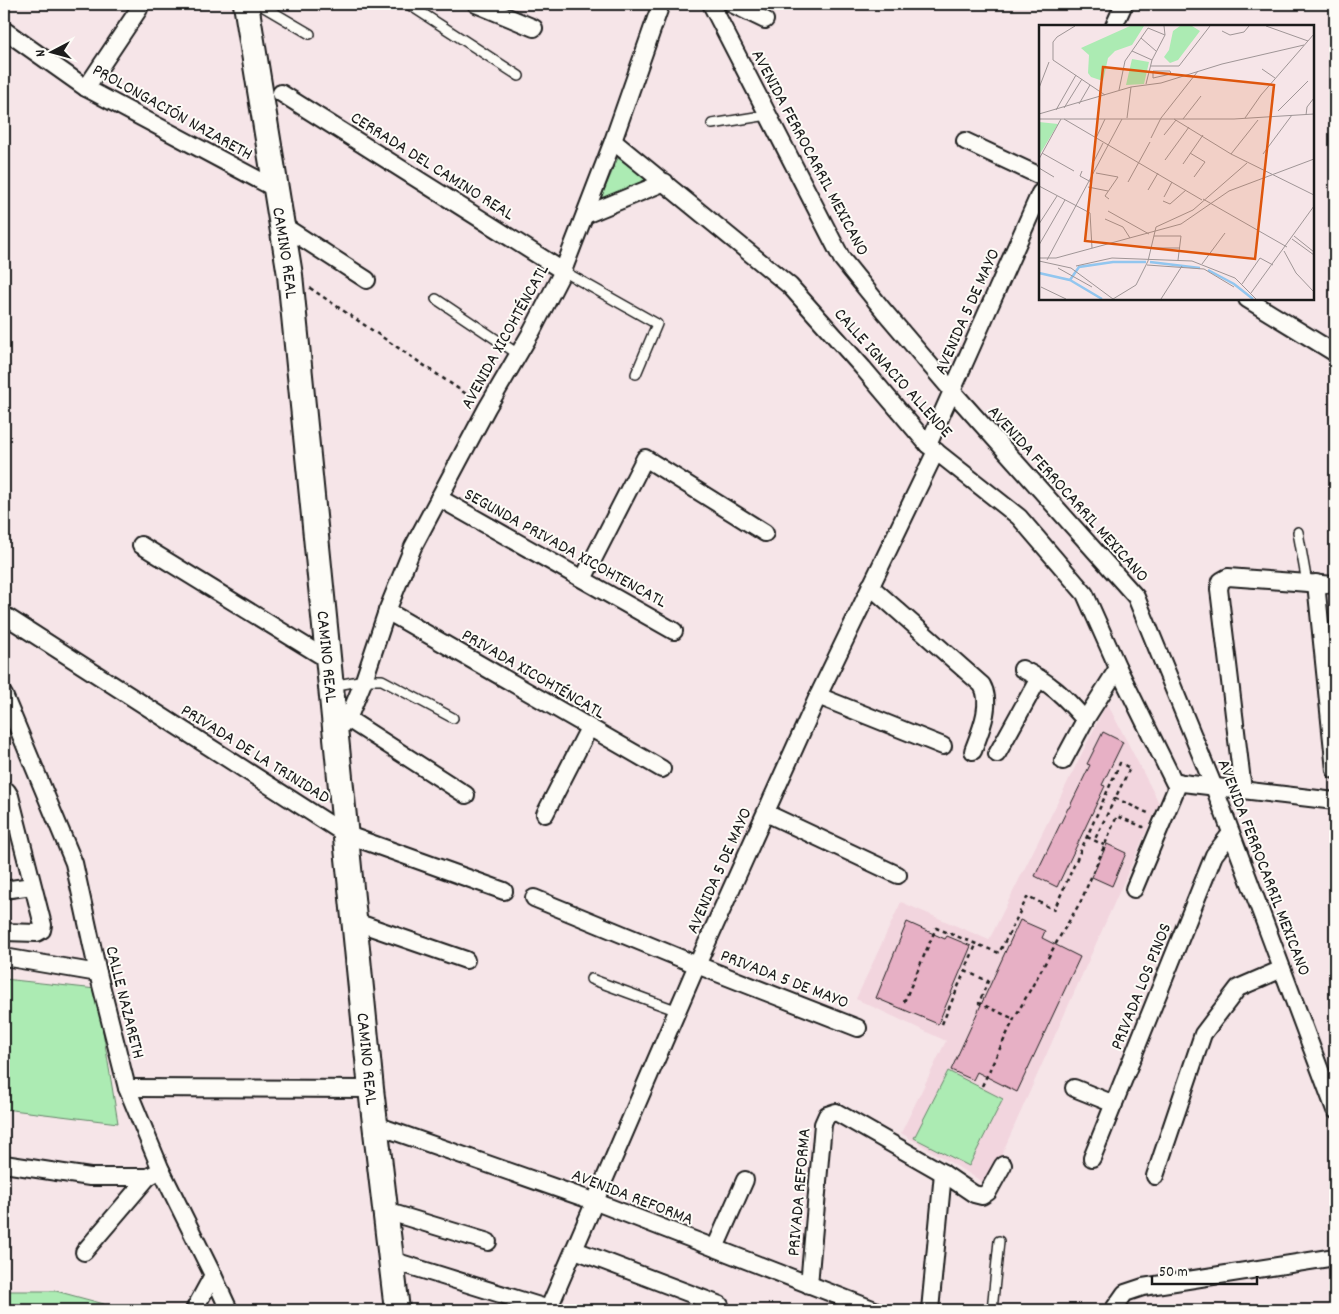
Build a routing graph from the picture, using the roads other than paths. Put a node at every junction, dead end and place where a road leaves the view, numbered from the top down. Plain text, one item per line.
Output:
1 (246, 4) edge
2 (260, 4) edge
3 (408, 4) edge
4 (476, 4) edge
5 (661, 4) edge
6 (731, 4) edge
7 (1124, 4) edge
8 (712, 6) edge
9 (139, 9) dead end
10 (765, 20) dead end
11 (1114, 25) edge
12 (534, 28) dead end
13 (4, 30) edge
14 (310, 34) dead end
15 (519, 76) dead end
16 (86, 88) junction
17 (281, 93) dead end
18 (768, 115) junction
19 (712, 124) dead end
20 (613, 140) junction
21 (965, 141) dead end
22 (1039, 176) edge
23 (665, 182) junction
24 (276, 189) junction
25 (1039, 195) edge
26 (586, 215) junction
27 (282, 225) junction
28 (564, 272) junction
29 (366, 280) dead end
30 (436, 299) dead end
31 (1248, 300) edge
32 (1335, 353) edge
33 (518, 354) junction
34 (636, 374) dead end
35 (952, 392) junction
36 (932, 448) junction
37 (439, 498) junction
38 (1298, 532) dead end
39 (765, 533) dead end
40 (141, 545) dead end
41 (583, 579) junction
42 (1311, 583) junction
43 (1335, 585) edge
44 (870, 586) junction
45 (387, 611) junction
46 (4, 615) edge
47 (674, 631) dead end
48 (330, 660) junction
49 (1118, 668) junction
50 (1022, 669) dead end
51 (1039, 678) junction
52 (364, 680) junction
53 (332, 686) junction
54 (4, 695) edge
55 (818, 696) junction
56 (453, 718) dead end
57 (1085, 720) junction
58 (342, 724) junction
59 (589, 728) junction
60 (943, 746) dead end
61 (972, 751) dead end
62 (997, 754) dead end
63 (1063, 761) dead end
64 (662, 769) dead end
65 (1335, 770) edge
66 (1179, 782) junction
67 (1214, 787) junction
68 (4, 790) edge
69 (1243, 790) junction
70 (466, 795) dead end
71 (1335, 801) edge
72 (766, 813) junction
73 (545, 814) dead end
74 (1232, 833) junction
75 (345, 834) junction
76 (898, 875) dead end
77 (32, 886) junction
78 (1134, 889) dead end
79 (4, 890) edge
80 (504, 890) dead end
81 (534, 898) dead end
82 (356, 922) junction
83 (10, 932) edge
84 (12, 958) edge
85 (466, 960) dead end
86 (697, 966) junction
87 (1282, 969) junction
88 (98, 973) junction
89 (591, 979) dead end
90 (678, 1011) junction
91 (858, 1028) dead end
92 (127, 1088) junction
93 (1074, 1088) dead end
94 (371, 1089) junction
95 (1114, 1104) junction
96 (1335, 1110) edge
97 (376, 1125) junction
98 (1092, 1158) dead end
99 (4, 1164) edge
100 (1003, 1164) dead end
101 (943, 1173) junction
102 (154, 1174) junction
103 (1154, 1176) dead end
104 (745, 1180) dead end
105 (596, 1202) junction
106 (386, 1211) junction
107 (999, 1241) dead end
108 (488, 1242) dead end
109 (715, 1248) junction
110 (575, 1250) junction
111 (84, 1252) dead end
112 (1335, 1257) edge
113 (392, 1260) junction
114 (213, 1275) junction
115 (809, 1285) junction
116 (720, 1305) dead end
117 (194, 1310) edge
118 (229, 1310) edge
119 (397, 1310) edge
120 (549, 1310) edge
121 (875, 1310) edge
122 (930, 1310) edge
123 (992, 1310) edge
124 (1114, 1310) edge

1 - 24 main road, CAMINO REAL
2 - 14 lane
3 - 15 lane
4 - 12 street
5 - 20 street, AVENIDA XICOHTÉNCATL
6 - 8 street
6 - 10 street
7 - 11 street
8 - 18 street, AVENIDA FERROCARRIL MEXICANO
9 - 16 street
13 - 16 street, PROLONGACIÓN NAZARETH
16 - 24 street, PROLONGACIÓN NAZARETH
17 - 28 street, CERRADA DEL CAMINO REAL
18 - 19 lane
18 - 35 street, AVENIDA FERROCARRIL MEXICANO
20 - 23 street, CALLE IGNACIO ALLENDE
20 - 26 street, AVENIDA XICOHTÉNCATL
21 - 22 street
23 - 26 street
23 - 36 street, CALLE IGNACIO ALLENDE
24 - 27 main road, CAMINO REAL
25 - 35 street, AVENIDA 5 DE MAYO
26 - 28 street, AVENIDA XICOHTÉNCATL
27 - 29 street
27 - 48 main road, CAMINO REAL
28 - 33 street, AVENIDA XICOHTÉNCATL
28 - 34 lane
30 - 33 lane
31 - 32 street
33 - 37 street, AVENIDA XICOHTÉNCATL
35 - 36 street, AVENIDA 5 DE MAYO
35 - 67 street, AVENIDA FERROCARRIL MEXICANO
36 - 44 street, AVENIDA 5 DE MAYO
36 - 49 street, CALLE IGNACIO ALLENDE
37 - 41 street, SEGUNDA PRIVADA XICOHTENCATL
37 - 45 street, AVENIDA XICOHTÉNCATL
38 - 42 lane
39 - 41 street
40 - 48 street
41 - 47 street, SEGUNDA PRIVADA XICOHTENCATL
42 - 43 street
42 - 65 street
42 - 69 street
44 - 55 street, AVENIDA 5 DE MAYO
44 - 61 street
45 - 52 street, AVENIDA XICOHTÉNCATL
45 - 59 street, PRIVADA XICOHTÉNCATL
46 - 75 street, PRIVADA DE LA TRINIDAD
48 - 53 main road, CAMINO REAL
49 - 57 street
49 - 66 street, CALLE IGNACIO ALLENDE
50 - 51 street
51 - 57 street
51 - 62 street
52 - 53 lane
52 - 56 lane
52 - 58 street, AVENIDA XICOHTÉNCATL
53 - 58 main road, CAMINO REAL
54 - 88 street, CALLE NAZARETH
55 - 60 street
55 - 72 street, AVENIDA 5 DE MAYO
57 - 63 street
58 - 70 street
58 - 75 main road, CAMINO REAL
59 - 64 street, PRIVADA XICOHTÉNCATL
59 - 73 street
66 - 67 street
66 - 78 street
67 - 69 street
67 - 74 street, AVENIDA FERROCARRIL MEXICANO
68 - 77 street
69 - 71 street
72 - 76 street
72 - 86 street, AVENIDA 5 DE MAYO
74 - 87 street, AVENIDA FERROCARRIL MEXICANO
74 - 95 street, PRIVADA LOS PINOS
75 - 80 street, PRIVADA DE LA TRINIDAD
75 - 82 main road, CAMINO REAL
77 - 79 street
77 - 83 street
81 - 86 street, PRIVADA 5 DE MAYO
82 - 85 street
82 - 94 main road, CAMINO REAL
83 - 84 street
84 - 88 street
86 - 90 street, AVENIDA 5 DE MAYO
86 - 91 street, PRIVADA 5 DE MAYO
87 - 96 street, AVENIDA FERROCARRIL MEXICANO
87 - 103 street
88 - 92 street, CALLE NAZARETH
89 - 90 lane
90 - 105 street, AVENIDA 5 DE MAYO
92 - 94 street
92 - 102 street, CALLE NAZARETH
93 - 95 street
94 - 97 main road, CAMINO REAL
95 - 98 street, PRIVADA LOS PINOS
97 - 105 street, AVENIDA REFORMA
97 - 106 main road, CAMINO REAL
99 - 102 street
100 - 101 street, PRIVADA REFORMA
101 - 115 street, PRIVADA REFORMA
101 - 122 street
102 - 111 street
102 - 114 street, CALLE NAZARETH
104 - 109 street
105 - 109 street, AVENIDA REFORMA
105 - 110 street, AVENIDA 5 DE MAYO
106 - 108 street
106 - 113 main road, CAMINO REAL
107 - 123 lane
109 - 115 street, AVENIDA REFORMA
110 - 116 street
110 - 120 street, AVENIDA 5 DE MAYO
112 - 124 street
113 - 119 main road, CAMINO REAL
113 - 120 street
114 - 117 street
114 - 118 street, CALLE NAZARETH
115 - 121 street, AVENIDA REFORMA

